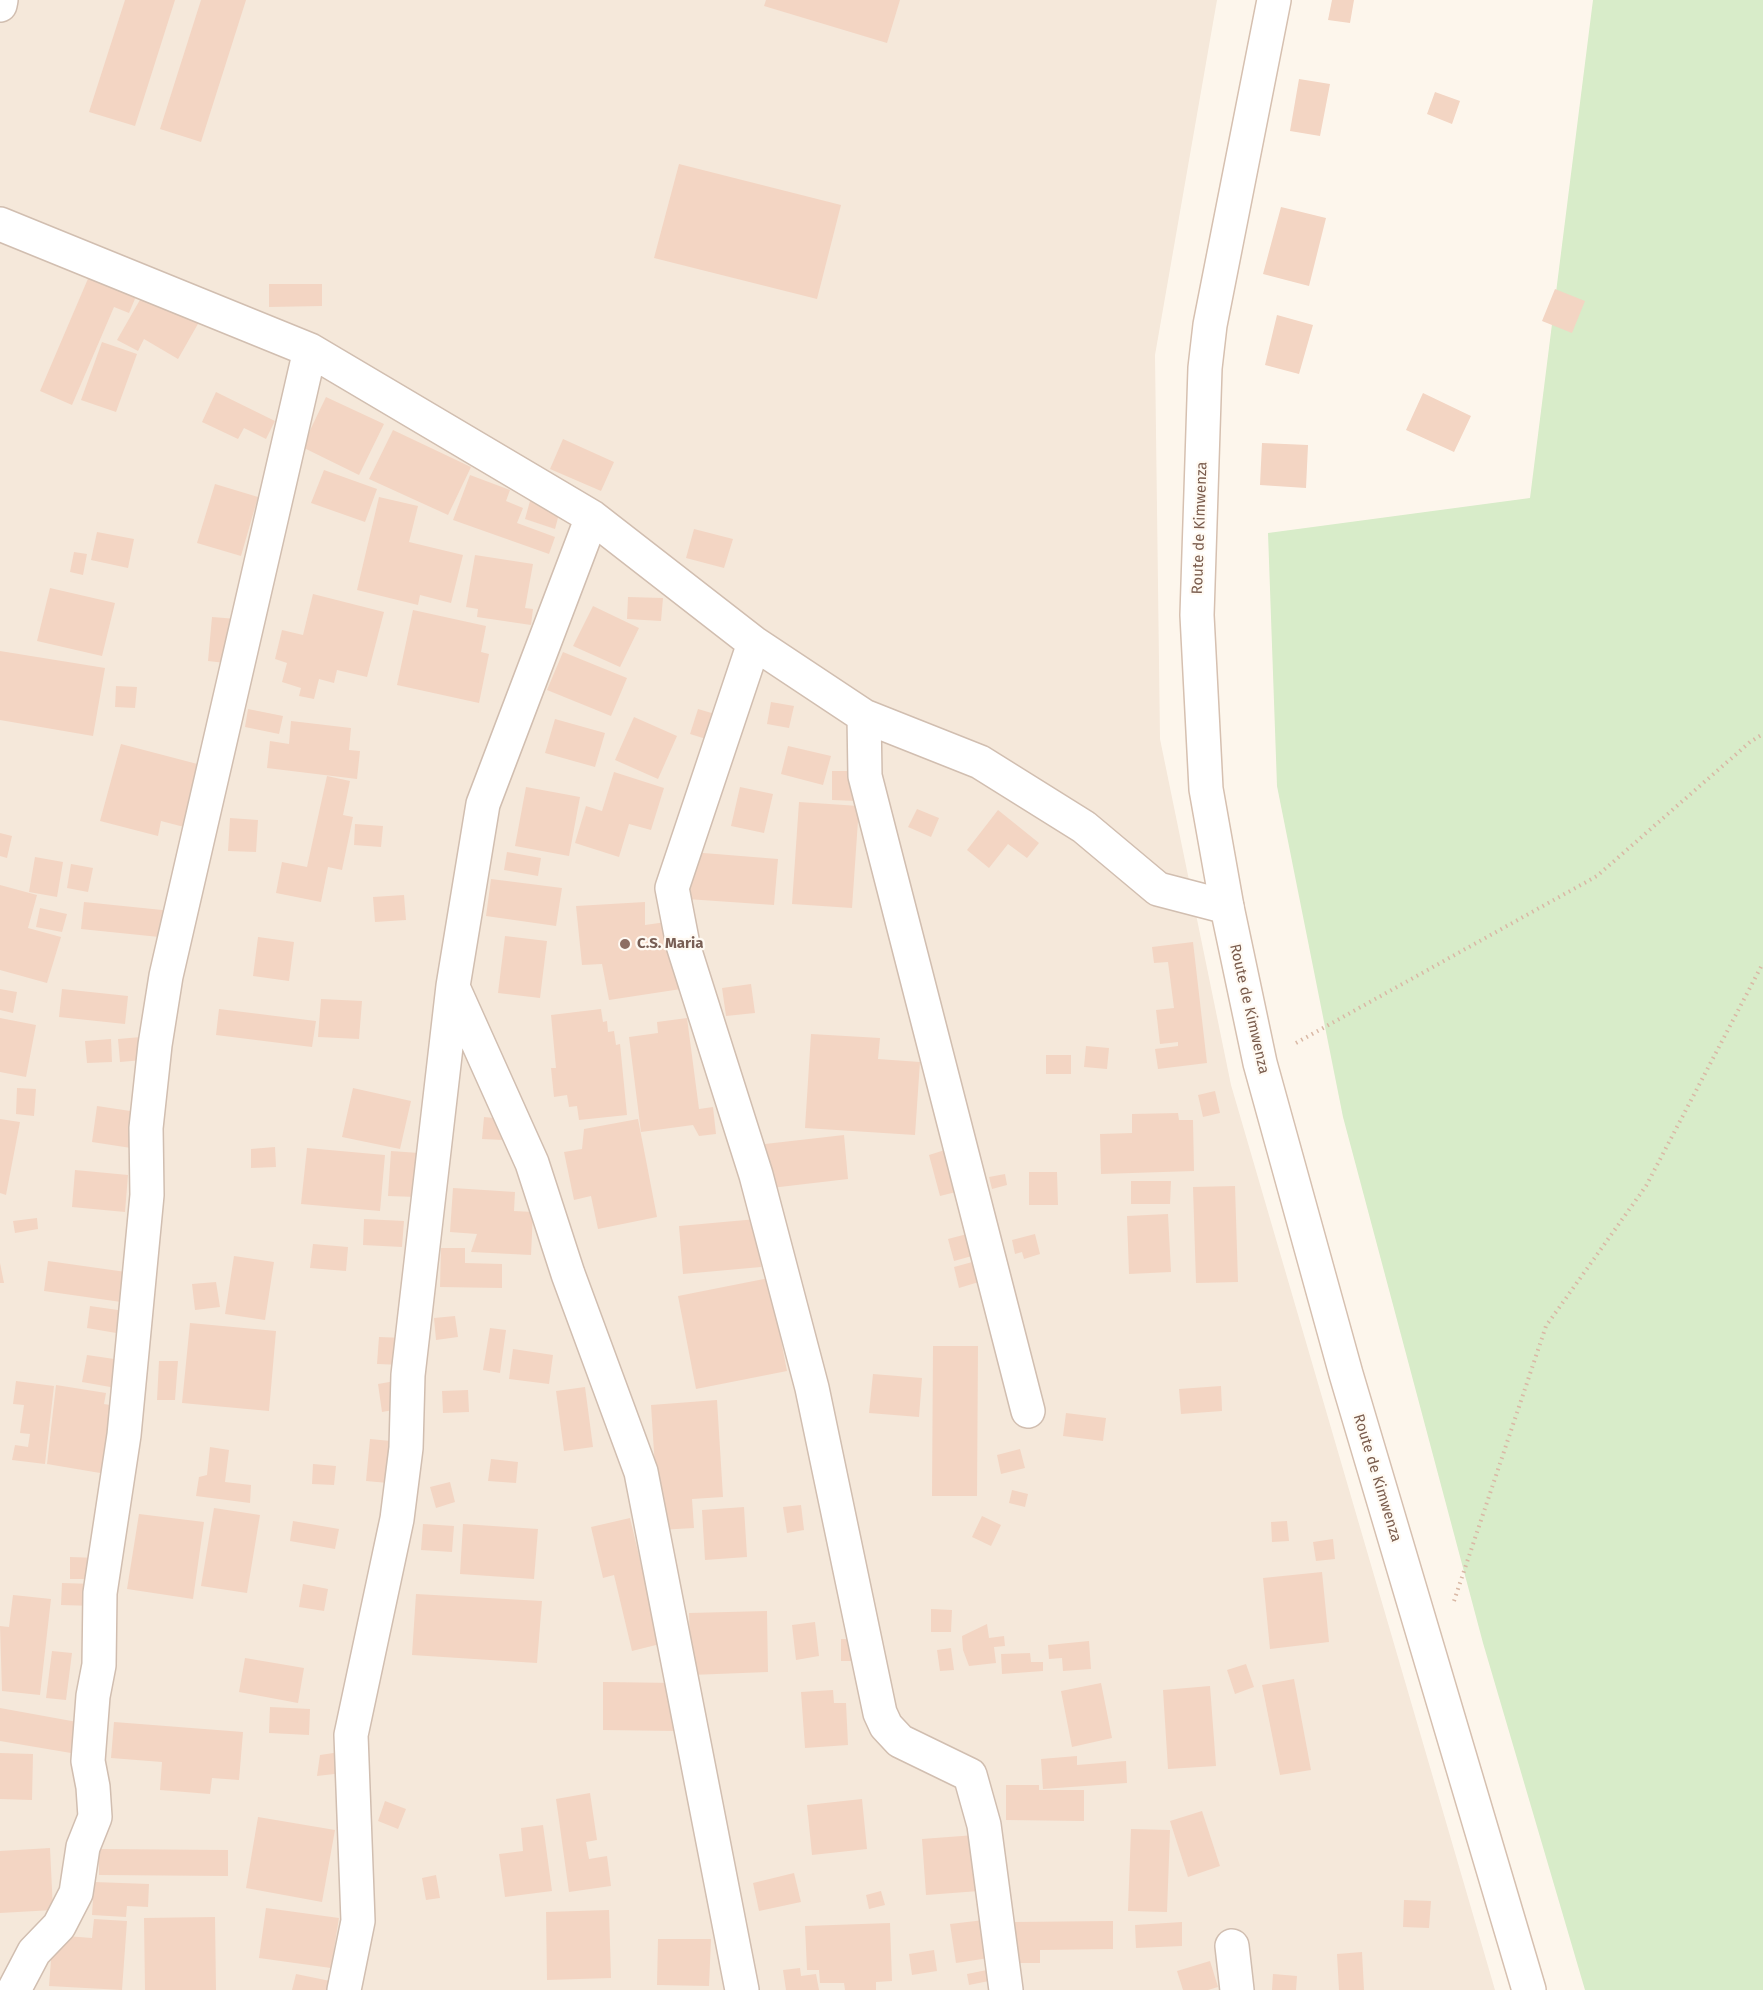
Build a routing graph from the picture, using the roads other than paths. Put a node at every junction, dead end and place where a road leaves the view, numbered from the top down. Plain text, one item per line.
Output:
1 (1, 0) edge
2 (1274, 0) edge
3 (0, 4) edge
4 (0, 224) edge
5 (310, 350) junction
6 (592, 517) junction
7 (754, 643) junction
8 (864, 716) junction
9 (1227, 907) junction
10 (453, 986) junction
11 (1028, 1411) dead end
12 (1232, 1946) dead end
13 (14, 1990) edge
14 (344, 1990) edge
15 (742, 1990) edge
16 (1006, 1990) edge
17 (1237, 1990) edge
18 (1529, 1990) edge

1 - 3 street
2 - 9 street, Route de Kimwenza
4 - 5 street
5 - 6 street
5 - 13 street
6 - 7 street
6 - 10 street
7 - 8 street
7 - 16 street
8 - 9 street
8 - 11 street
9 - 18 street, Route de Kimwenza
10 - 14 street
10 - 15 street
12 - 17 street

